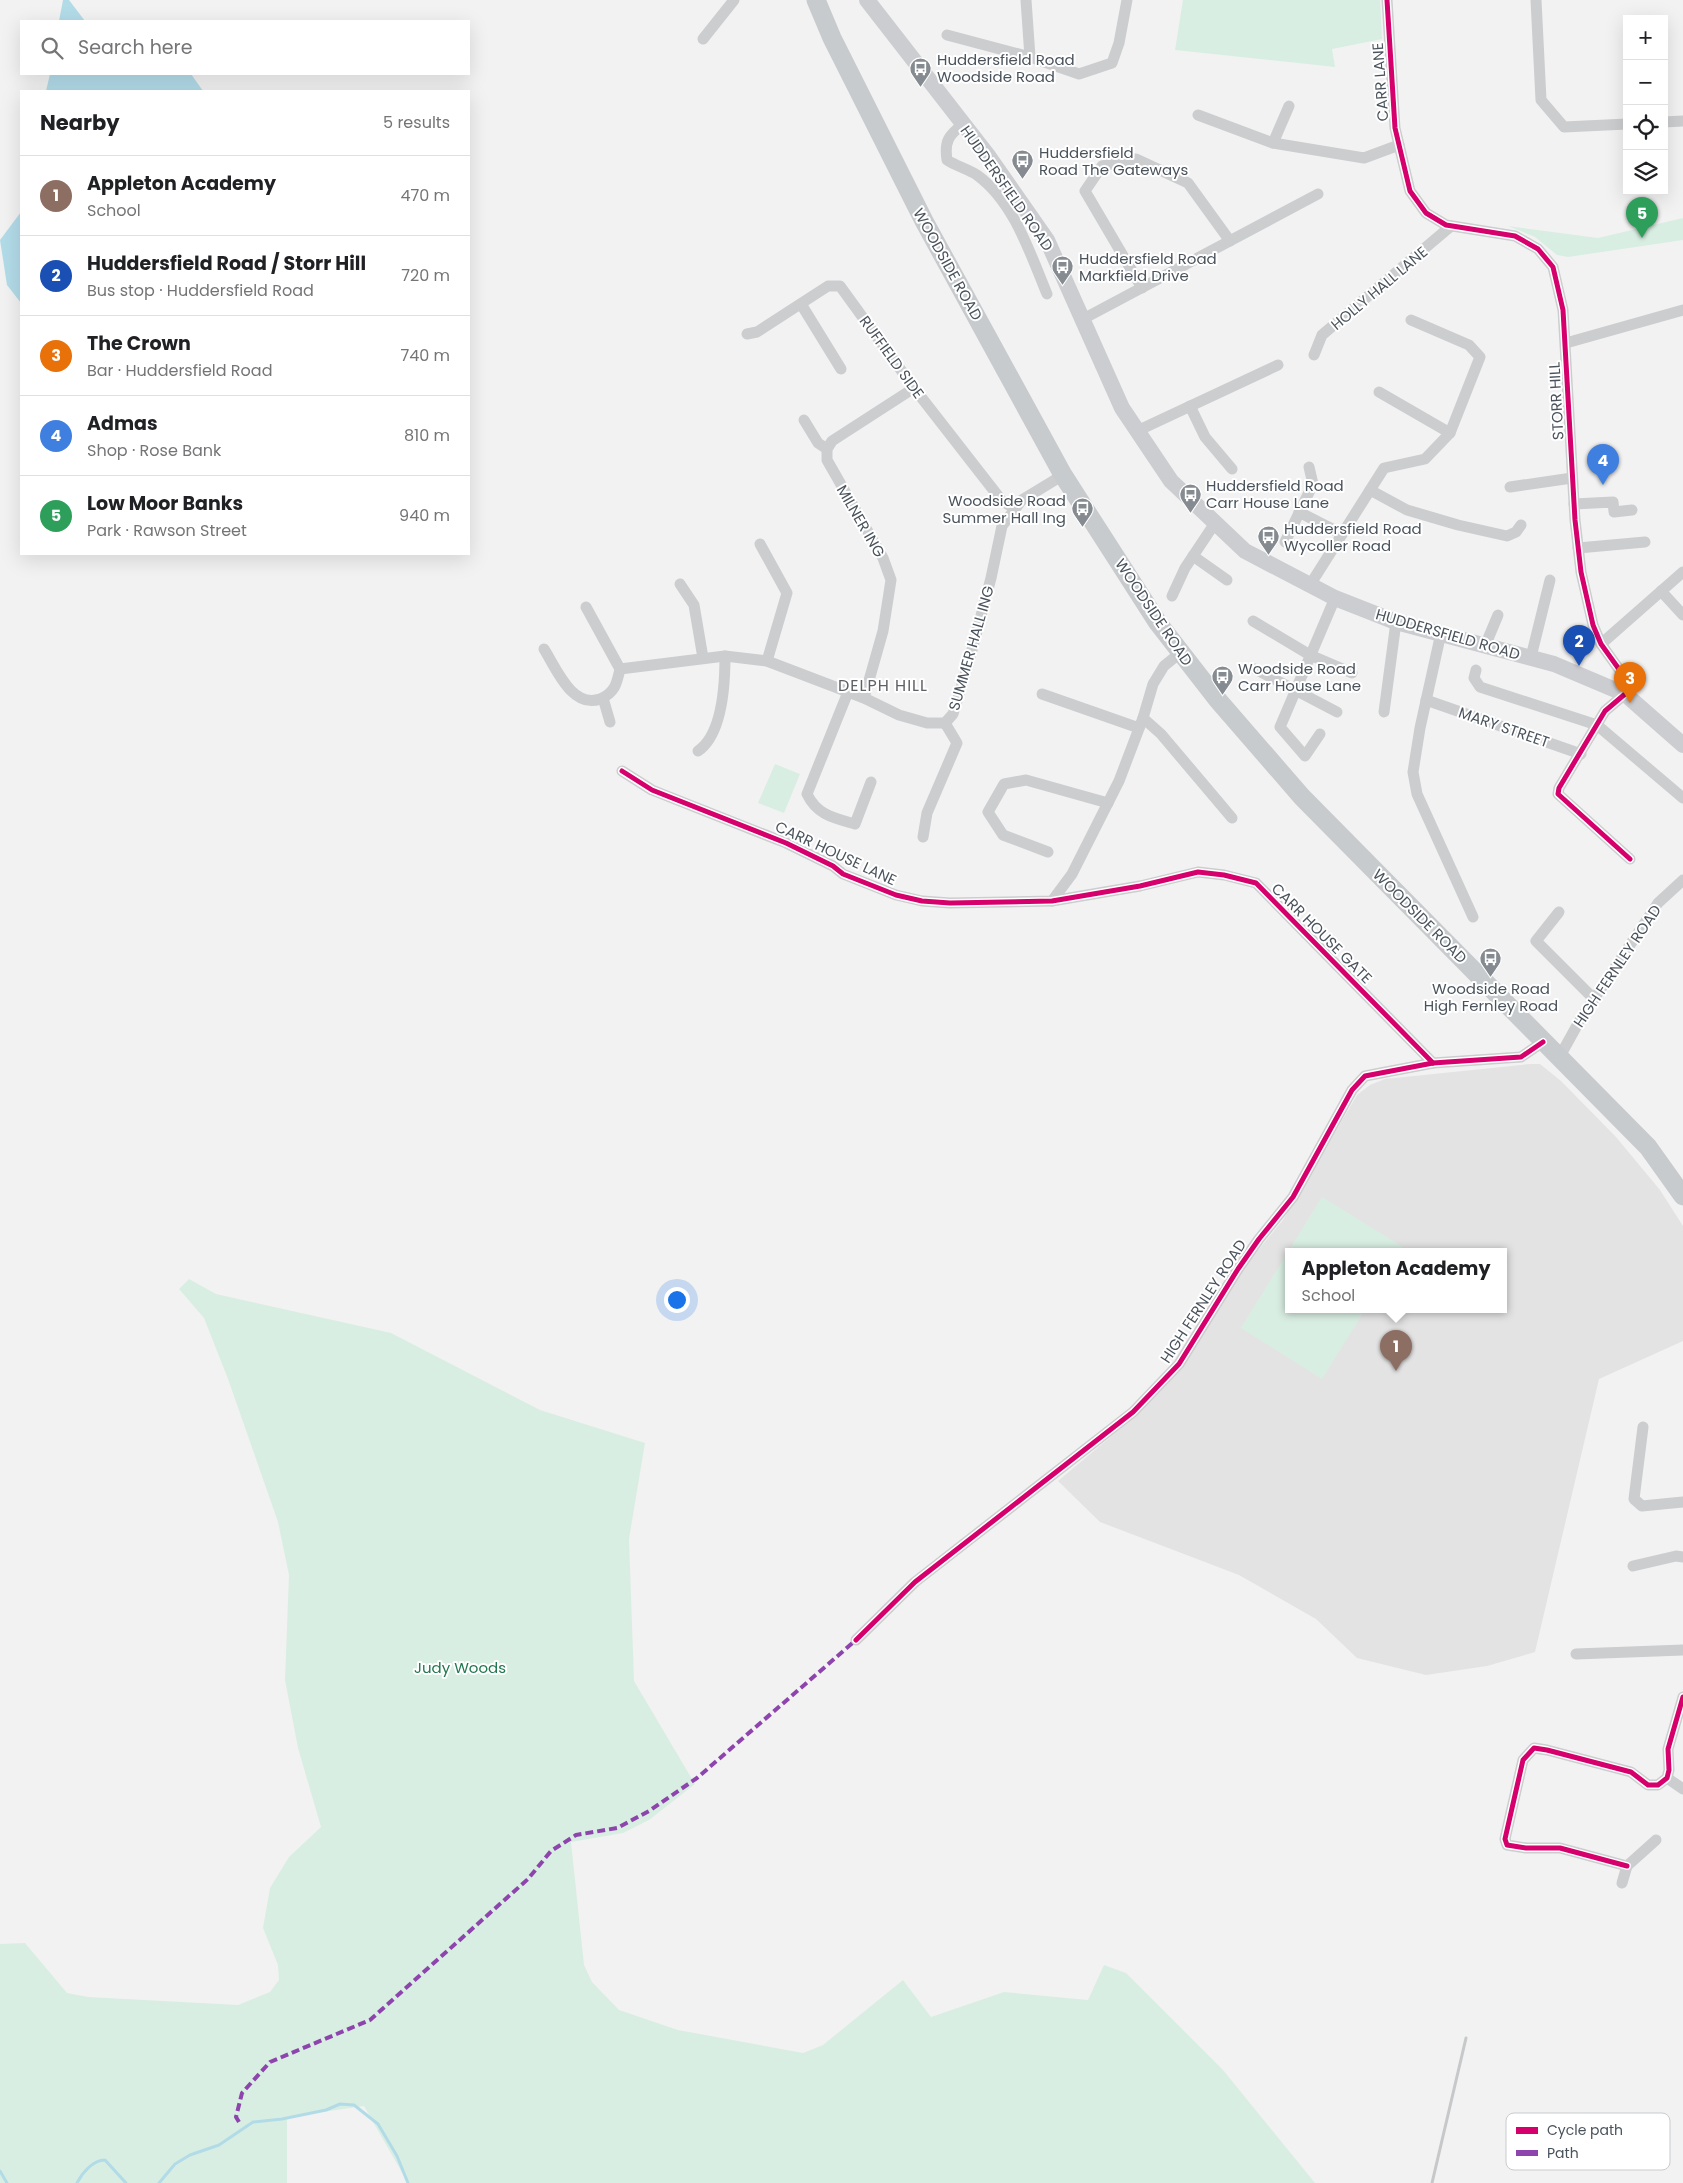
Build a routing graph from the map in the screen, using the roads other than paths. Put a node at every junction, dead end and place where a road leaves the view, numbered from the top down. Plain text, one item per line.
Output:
1 (734, 0) edge
2 (816, 0) edge
3 (867, 0) edge
4 (1026, 0) edge
5 (1127, 0) edge
6 (1387, 0) edge
7 (1536, 0) edge
8 (947, 35) dead end
9 (703, 39) dead end
10 (1030, 57) junction
11 (1289, 106) dead end
12 (1198, 116) dead end
13 (1683, 121) edge
14 (1668, 122) edge
15 (964, 124) junction
16 (1623, 124) edge
17 (1274, 142) junction
18 (1399, 146) junction
19 (1410, 191) joint
20 (1318, 194) dead end
21 (1451, 226) junction
22 (1230, 241) junction
23 (1142, 288) junction
24 (1047, 294) dead end
25 (801, 304) junction
26 (1683, 310) edge
27 (1083, 320) junction
28 (1411, 320) dead end
29 (747, 334) dead end
30 (1566, 343) junction
31 (1314, 355) dead end
32 (1278, 365) dead end
33 (841, 368) dead end
34 (914, 388) junction
35 (1380, 392) dead end
36 (1190, 406) junction
37 (804, 420) dead end
38 (1137, 430) junction
39 (1450, 433) junction
40 (827, 448) junction
41 (1310, 467) dead end
42 (1232, 469) dead end
43 (1063, 474) junction
44 (1572, 478) junction
45 (1510, 487) dead end
46 (1370, 490) junction
47 (1574, 504) junction
48 (1014, 508) junction
49 (1632, 510) dead end
50 (1300, 512) junction
51 (1215, 523) junction
52 (1521, 525) dead end
53 (1342, 534) junction
54 (1285, 542) dead end
55 (1645, 542) dead end
56 (760, 544) dead end
57 (1578, 548) junction
58 (1193, 556) junction
59 (1683, 572) edge
60 (1227, 580) dead end
61 (1550, 580) dead end
62 (680, 584) dead end
63 (1310, 585) junction
64 (1661, 591) junction
65 (1172, 596) dead end
66 (1334, 598) junction
67 (586, 607) dead end
68 (1498, 615) dead end
69 (1683, 615) edge
70 (1253, 621) dead end
71 (1396, 622) junction
72 (1441, 633) junction
73 (1601, 644) junction
74 (1485, 646) junction
75 (544, 649) dead end
76 (1180, 653) junction
77 (1310, 655) junction
78 (726, 656) junction
79 (1530, 657) junction
80 (702, 658) junction
81 (767, 661) junction
82 (620, 669) junction
83 (1255, 669) dead end
84 (1476, 670) dead end
85 (1352, 673) dead end
86 (1296, 690) junction
87 (848, 692) junction
88 (1042, 694) dead end
89 (1625, 694) junction
90 (603, 698) junction
91 (864, 698) junction
92 (1426, 700) junction
93 (1337, 712) dead end
94 (1384, 712) dead end
95 (610, 722) dead end
96 (944, 723) junction
97 (1141, 723) junction
98 (1597, 725) junction
99 (1320, 734) dead end
100 (1683, 745) edge
101 (698, 751) dead end
102 (1581, 754) junction
103 (622, 771) dead end
104 (871, 782) dead end
105 (1683, 798) edge
106 (1108, 803) junction
107 (1232, 818) dead end
108 (923, 837) dead end
109 (1048, 852) dead end
110 (1630, 859) dead end
111 (1683, 880) edge
112 (1052, 901) junction
113 (1559, 912) dead end
114 (1473, 917) dead end
115 (1594, 999) junction
116 (1543, 1042) junction
117 (1559, 1058) junction
118 (1433, 1063) junction
119 (1683, 1196) edge
120 (1643, 1428) dead end
121 (1683, 1502) edge
122 (1683, 1557) edge
123 (1632, 1566) dead end
124 (856, 1640) dead end
125 (1683, 1650) edge
126 (1576, 1654) dead end
127 (1683, 1697) edge
128 (1667, 1778) junction
129 (1683, 1789) edge
130 (1656, 1840) dead end
131 (1627, 1866) junction
132 (1622, 1883) dead end

1 - 9 street
2 - 43 main road, WOODSIDE ROAD
3 - 15 main road, HUDDERSFIELD ROAD
4 - 10 street
5 - 10 street
6 - 18 street, CARR LANE
7 - 16 street
8 - 10 street
11 - 17 street
12 - 17 street
13 - 14 street
15 - 24 street
15 - 27 main road, HUDDERSFIELD ROAD
17 - 18 street
18 - 19 street, CARR LANE
19 - 21 street, STORR HILL
20 - 22 street
21 - 30 street, STORR HILL
21 - 31 street, HOLLY HALL LANE
22 - 23 street
22 - 23 street
23 - 27 street
25 - 29 street, RUFFIELD SIDE
25 - 33 street
25 - 34 street, RUFFIELD SIDE
26 - 30 street
27 - 38 main road, HUDDERSFIELD ROAD
28 - 39 street
30 - 44 street, STORR HILL
32 - 36 street
34 - 40 street
34 - 48 street, RUFFIELD SIDE
35 - 39 street
36 - 38 street
36 - 42 street
37 - 40 street
38 - 51 main road, HUDDERSFIELD ROAD
39 - 46 street
40 - 91 street, MILNER ING
41 - 50 street
43 - 48 street, SUMMER HALL ING
43 - 76 main road, WOODSIDE ROAD
44 - 45 street
44 - 47 street, STORR HILL
46 - 52 street
46 - 53 street
47 - 49 street
47 - 57 street, STORR HILL
48 - 96 street, SUMMER HALL ING
50 - 53 street
50 - 54 street
51 - 58 street
51 - 63 main road, HUDDERSFIELD ROAD
53 - 63 street
55 - 57 street
56 - 81 street
57 - 73 street, STORR HILL
58 - 60 street
58 - 65 street
59 - 64 street
61 - 79 street
62 - 80 street
63 - 66 main road, HUDDERSFIELD ROAD
64 - 69 street
64 - 73 street
66 - 71 main road, HUDDERSFIELD ROAD
66 - 77 street
67 - 82 street
68 - 74 street
70 - 77 street
71 - 72 main road, HUDDERSFIELD ROAD
71 - 94 street
72 - 74 main road, HUDDERSFIELD ROAD
72 - 92 street
73 - 89 street, STORR HILL
74 - 79 main road, HUDDERSFIELD ROAD
75 - 90 street
76 - 97 street
76 - 116 main road, WOODSIDE ROAD
77 - 85 street
77 - 86 street
78 - 80 street, SUMMER HALL ING
78 - 81 street, SUMMER HALL ING
78 - 101 street
79 - 89 main road, HUDDERSFIELD ROAD
80 - 82 street, SUMMER HALL ING
81 - 87 street, SUMMER HALL ING
82 - 90 street
83 - 86 street
84 - 98 street
86 - 93 street
86 - 99 street
87 - 91 street, SUMMER HALL ING
87 - 104 street
88 - 97 street
89 - 98 street
89 - 100 main road, HUDDERSFIELD ROAD
90 - 95 street
91 - 96 street, SUMMER HALL ING
92 - 102 street, MARY STREET
92 - 114 street
96 - 108 street
97 - 106 street
97 - 107 street
98 - 102 street
98 - 105 street
102 - 110 street
103 - 112 street, CARR HOUSE LANE
106 - 109 street
106 - 112 street
111 - 115 street, HIGH FERNLEY ROAD
112 - 118 street, CARR HOUSE GATE
113 - 115 street
115 - 117 street, HIGH FERNLEY ROAD
116 - 117 main road, WOODSIDE ROAD
116 - 118 street, HIGH FERNLEY ROAD
117 - 119 main road, WOODSIDE ROAD
118 - 124 street, HIGH FERNLEY ROAD
120 - 121 street
122 - 123 street
125 - 126 street
127 - 128 street
128 - 129 street
128 - 131 street
130 - 131 street
131 - 132 street

